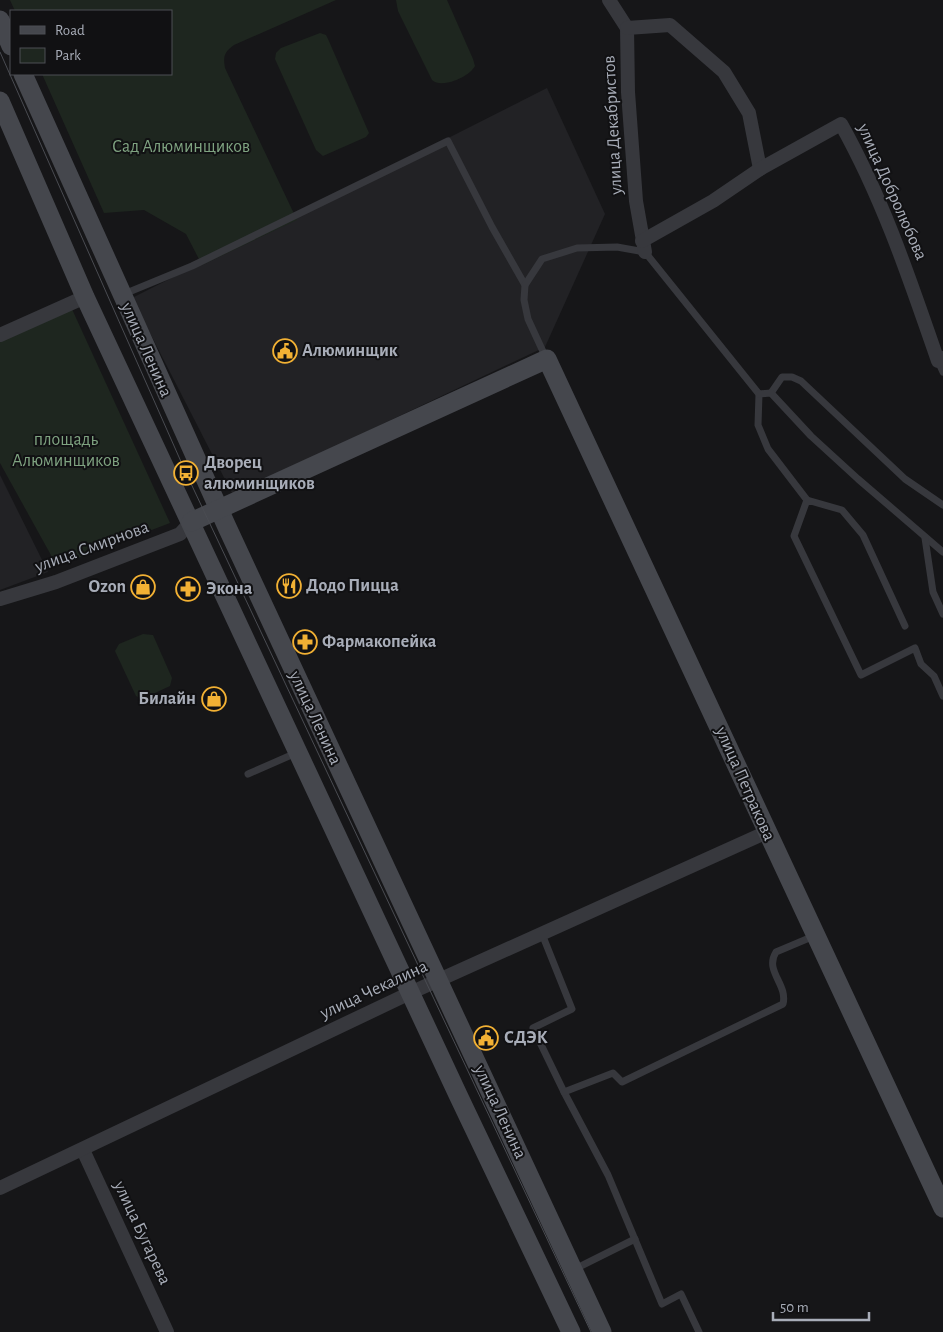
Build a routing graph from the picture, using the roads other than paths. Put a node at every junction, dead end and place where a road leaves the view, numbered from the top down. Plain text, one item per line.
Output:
1 (609, 0) edge
2 (0, 20) edge
3 (626, 28) junction
4 (10, 44) edge
5 (23, 75) edge
6 (0, 101) edge
7 (760, 168) junction
8 (643, 247) junction
9 (525, 285) junction
10 (122, 296) junction
11 (85, 297) junction
12 (0, 335) edge
13 (546, 359) junction
14 (941, 363) edge
15 (771, 393) junction
16 (759, 394) junction
17 (807, 500) junction
18 (943, 505) edge
19 (219, 510) junction
20 (191, 522) junction
21 (924, 538) junction
22 (943, 552) edge
23 (0, 599) edge
24 (943, 614) edge
25 (905, 626) dead end
26 (943, 696) edge
27 (298, 752) junction
28 (248, 774) dead end
29 (766, 832) junction
30 (542, 934) junction
31 (816, 935) junction
32 (438, 980) junction
33 (410, 993) junction
34 (564, 1092) junction
35 (83, 1150) junction
36 (0, 1188) edge
37 (943, 1208) edge
38 (635, 1239) junction
39 (574, 1270) junction
40 (167, 1332) edge
41 (571, 1332) edge
42 (602, 1332) edge
43 (699, 1332) edge

1 - 3 street, улица Декабристов
2 - 4 main road
3 - 7 street
3 - 8 street, улица Декабристов
5 - 10 main road, улица Ленина
6 - 11 main road, улица Ленина
7 - 8 street
7 - 14 street, улица Добролюбова
8 - 9 lane
8 - 16 lane
9 - 10 lane
9 - 13 lane
10 - 19 main road, улица Ленина
11 - 12 street
11 - 20 main road, улица Ленина
13 - 19 main road
13 - 29 main road, улица Петракова
15 - 16 lane
15 - 18 lane
15 - 21 lane
16 - 17 lane
17 - 25 lane
17 - 26 lane
19 - 20 main road
19 - 32 main road, улица Ленина
20 - 23 street, улица Смирнова
20 - 27 main road, улица Ленина
21 - 22 lane
21 - 24 lane
27 - 28 lane
27 - 33 main road, улица Ленина
29 - 30 street, улица Чекалина
29 - 31 main road, улица Петракова
30 - 32 street, улица Чекалина
30 - 34 lane
31 - 34 lane
31 - 37 main road, улица Петракова
32 - 33 street, улица Чекалина
32 - 39 main road, улица Ленина
33 - 35 street, улица Чекалина
33 - 41 main road, улица Ленина
34 - 38 lane
35 - 36 street, улица Чекалина
35 - 40 street, улица Бугарева
38 - 39 lane
38 - 43 lane
39 - 42 main road, улица Ленина

